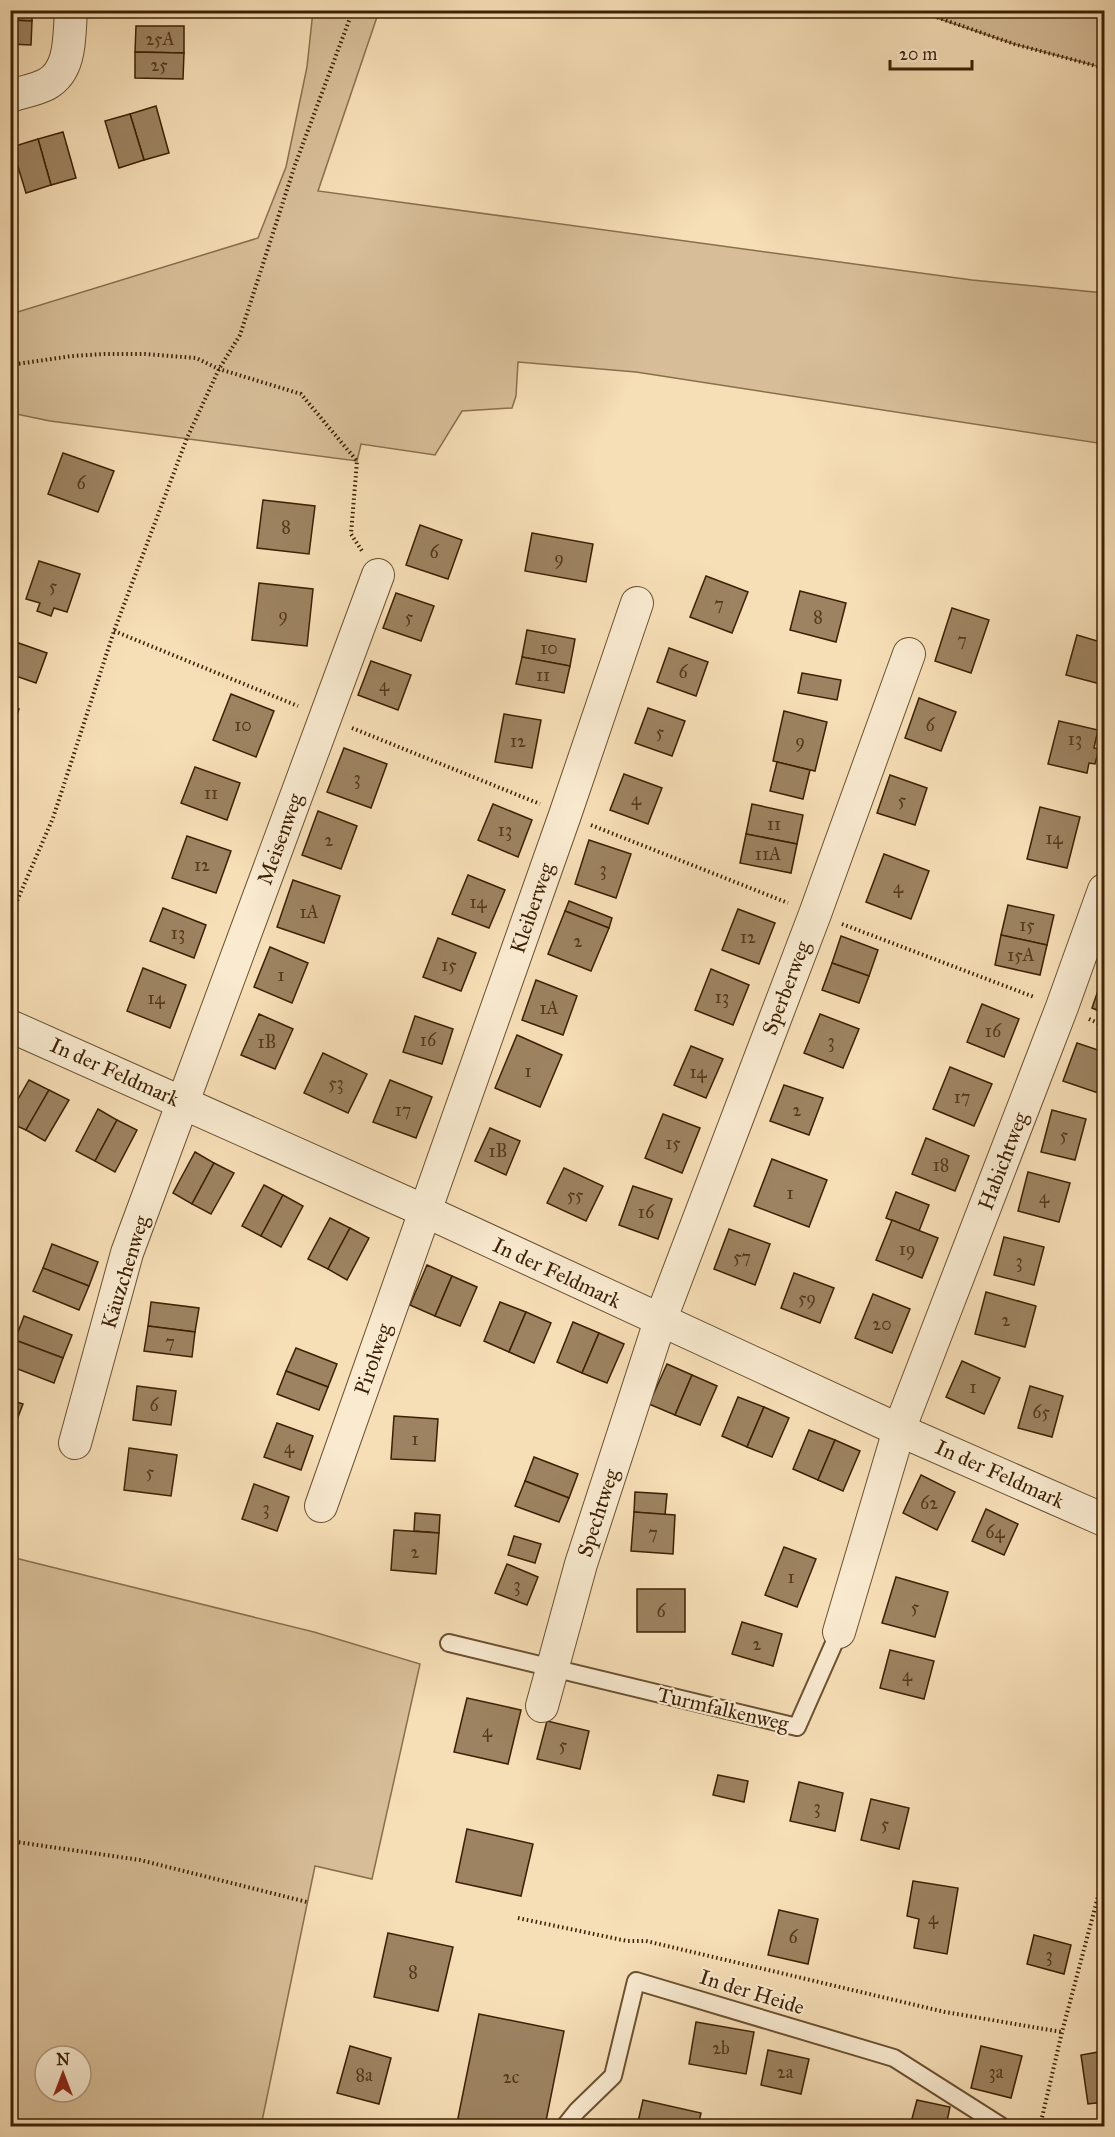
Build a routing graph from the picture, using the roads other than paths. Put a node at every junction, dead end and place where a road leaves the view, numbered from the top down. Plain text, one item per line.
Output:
1 (71, 10) edge
2 (10, 96) edge
3 (378, 575) road end
4 (637, 603) dead end
5 (909, 654) dead end
6 (1104, 890) edge
7 (10, 1026) edge
8 (183, 1103) junction
9 (425, 1211) junction
10 (660, 1321) junction
11 (899, 1430) junction
12 (75, 1443) dead end
13 (321, 1506) dead end
14 (1104, 1520) edge
15 (839, 1632) joint
16 (449, 1643) dead end
17 (552, 1668) junction
18 (542, 1706) dead end
19 (565, 2127) edge
20 (1001, 2127) edge

1 - 2 street
3 - 8 street, Meisenweg
4 - 9 street, Kleiberweg
5 - 10 street, Sperberweg
6 - 11 street, Habichtweg
7 - 8 street, In der Feldmark
8 - 9 street, In der Feldmark
8 - 12 street, Käuzchenweg
9 - 10 street, In der Feldmark
9 - 13 street, Pirolweg
10 - 11 street, In der Feldmark
10 - 17 street, Spechtweg
11 - 14 street, In der Feldmark
11 - 15 street, Turmfalkenweg
15 - 17 lane, Turmfalkenweg
16 - 17 lane, Turmfalkenweg
17 - 18 street, Spechtweg
19 - 20 lane, In der Heide

